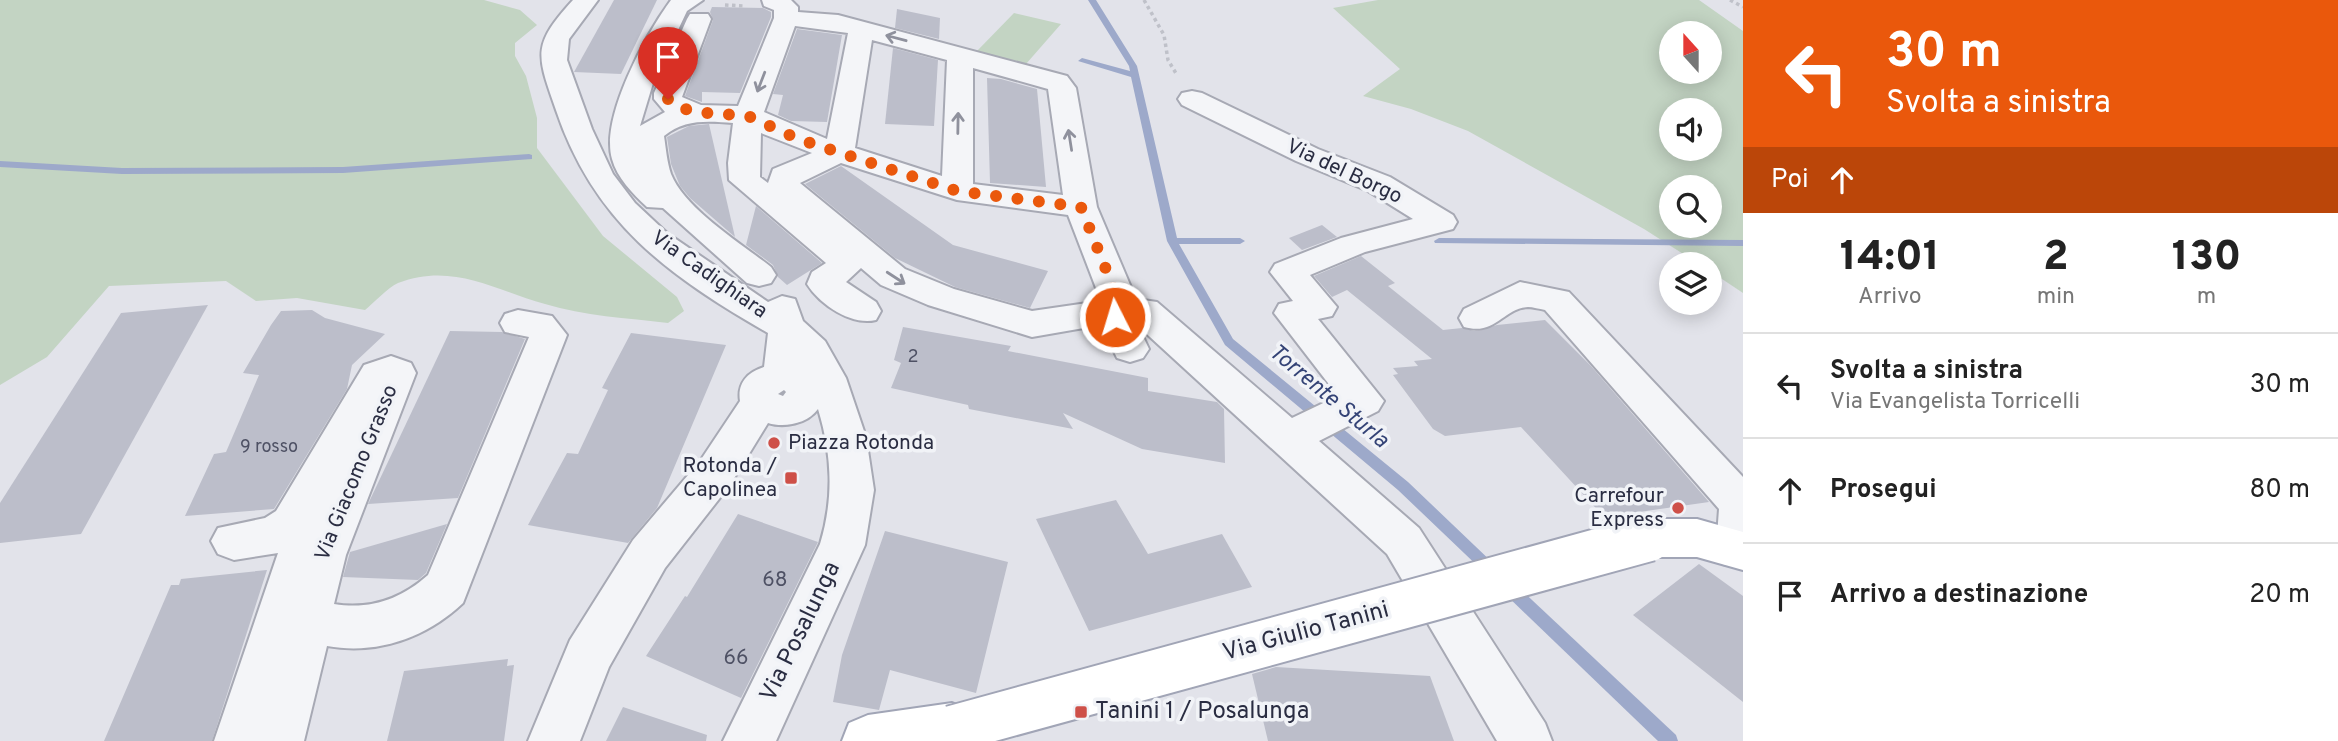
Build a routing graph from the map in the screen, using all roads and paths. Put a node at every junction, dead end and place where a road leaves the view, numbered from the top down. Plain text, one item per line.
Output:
1 (586, 0) edge
2 (666, 0) edge
3 (1144, 0) edge
4 (1730, 0) edge
5 (697, 3) edge
6 (1743, 7) edge
7 (767, 8) edge
8 (861, 29) junction
9 (960, 56) junction
10 (1192, 99) joint
11 (629, 108) junction
12 (695, 112) junction
13 (748, 116) junction
14 (839, 153) junction
15 (957, 191) junction
16 (1081, 207) junction
17 (759, 275) dead end
18 (1113, 311) junction
19 (863, 312) dead end
20 (1477, 318) dead end
21 (518, 323) dead end
22 (788, 327) junction
23 (1130, 349) dead end
24 (781, 393) junction
25 (1287, 439) junction
26 (365, 450) junction
27 (851, 453) junction
28 (234, 541) dead end
29 (1741, 550) edge
30 (309, 618) junction
31 (240, 741) edge
32 (278, 741) edge
33 (554, 741) edge
34 (749, 741) edge
35 (868, 741) edge
36 (1526, 741) edge

1 - 22 street, Via Cadighiara
2 - 11 street
3 - 10 path
4 - 6 path
5 - 7 path
5 - 11 street
5 - 12 street
7 - 8 street
7 -> 13 street
9 -> 8 street
8 - 14 street
15 -> 9 street
16 -> 9 street
10 - 25 street, Via del Borgo
11 - 22 street
12 - 13 street
12 - 17 street
13 - 14 street
13 - 19 street
14 - 15 street
14 -> 18 street
15 - 16 street
16 - 18 street
18 - 23 street
18 - 25 street
20 - 29 street
21 - 30 street
22 - 24 street
22 - 27 street
24 - 27 street
24 - 33 street
25 - 36 street
26 - 28 street, Via Giacomo Grasso
26 - 30 street, Via Giacomo Grasso
26 - 31 street
27 - 34 street, Via Posalunga
29 - 35 main road, Via Giulio Tanini, bridge
30 - 32 street, Via Giacomo Grasso

